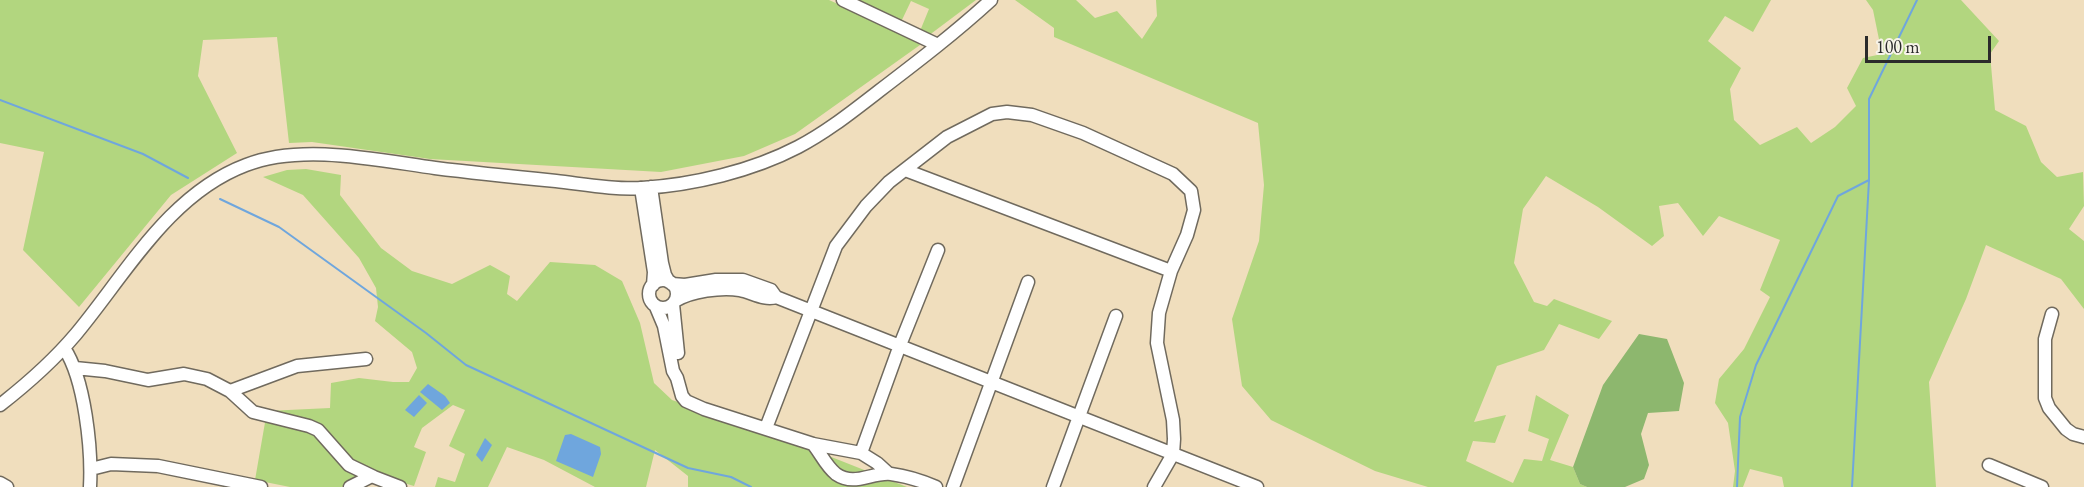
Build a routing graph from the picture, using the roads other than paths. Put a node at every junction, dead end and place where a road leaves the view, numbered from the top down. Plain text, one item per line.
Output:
1 (843, 0) edge
2 (991, 0) edge
3 (938, 45) junction
4 (905, 170) junction
5 (646, 187) junction
6 (938, 250) dead end
7 (1171, 271) junction
8 (1028, 282) dead end
9 (671, 283) junction
10 (652, 285) junction
11 (717, 285) junction
12 (674, 303) junction
13 (656, 307) junction
14 (812, 311) junction
15 (2052, 314) dead end
16 (1116, 316) dead end
17 (900, 345) junction
18 (64, 348) junction
19 (366, 359) dead end
20 (75, 368) junction
21 (677, 378) junction
22 (992, 381) junction
23 (230, 391) junction
24 (0, 405) edge
25 (1078, 416) junction
26 (765, 428) junction
27 (2084, 437) edge
28 (813, 444) junction
29 (861, 453) junction
30 (1173, 454) junction
31 (1989, 465) dead end
32 (91, 469) junction
33 (888, 473) junction
34 (372, 476) junction
35 (0, 483) edge
36 (7, 487) edge
37 (90, 487) edge
38 (261, 487) edge
39 (350, 487) edge
40 (400, 487) edge
41 (936, 487) edge
42 (953, 487) edge
43 (1053, 487) edge
44 (1154, 487) edge
45 (1257, 487) edge
46 (2042, 487) edge

1 - 3 street
2 - 3 street
3 - 5 street
4 - 7 street
4 - 7 street
4 - 14 street
5 - 9 street
5 - 10 street
5 - 18 street
6 - 17 street
7 - 30 street
8 - 22 street
9 - 10 street
9 - 11 street
9 - 12 street
10 - 13 street
11 - 12 street
11 - 14 street
12 - 13 street
12 - 21 street
13 - 21 street
14 - 17 street
14 - 26 street
15 - 27 street
16 - 25 street
17 - 22 street
17 - 29 street
18 - 20 street
18 - 24 street
19 - 23 street
20 - 23 street
20 - 32 street
21 - 26 street
22 - 25 street
22 - 42 street
23 - 34 street
25 - 30 street
25 - 43 street
26 - 28 street
28 - 29 street
28 - 33 street
29 - 33 street
30 - 44 street
30 - 45 street
31 - 46 street
32 - 37 street
32 - 38 street
33 - 41 street
34 - 39 street
34 - 40 street
35 - 36 street

